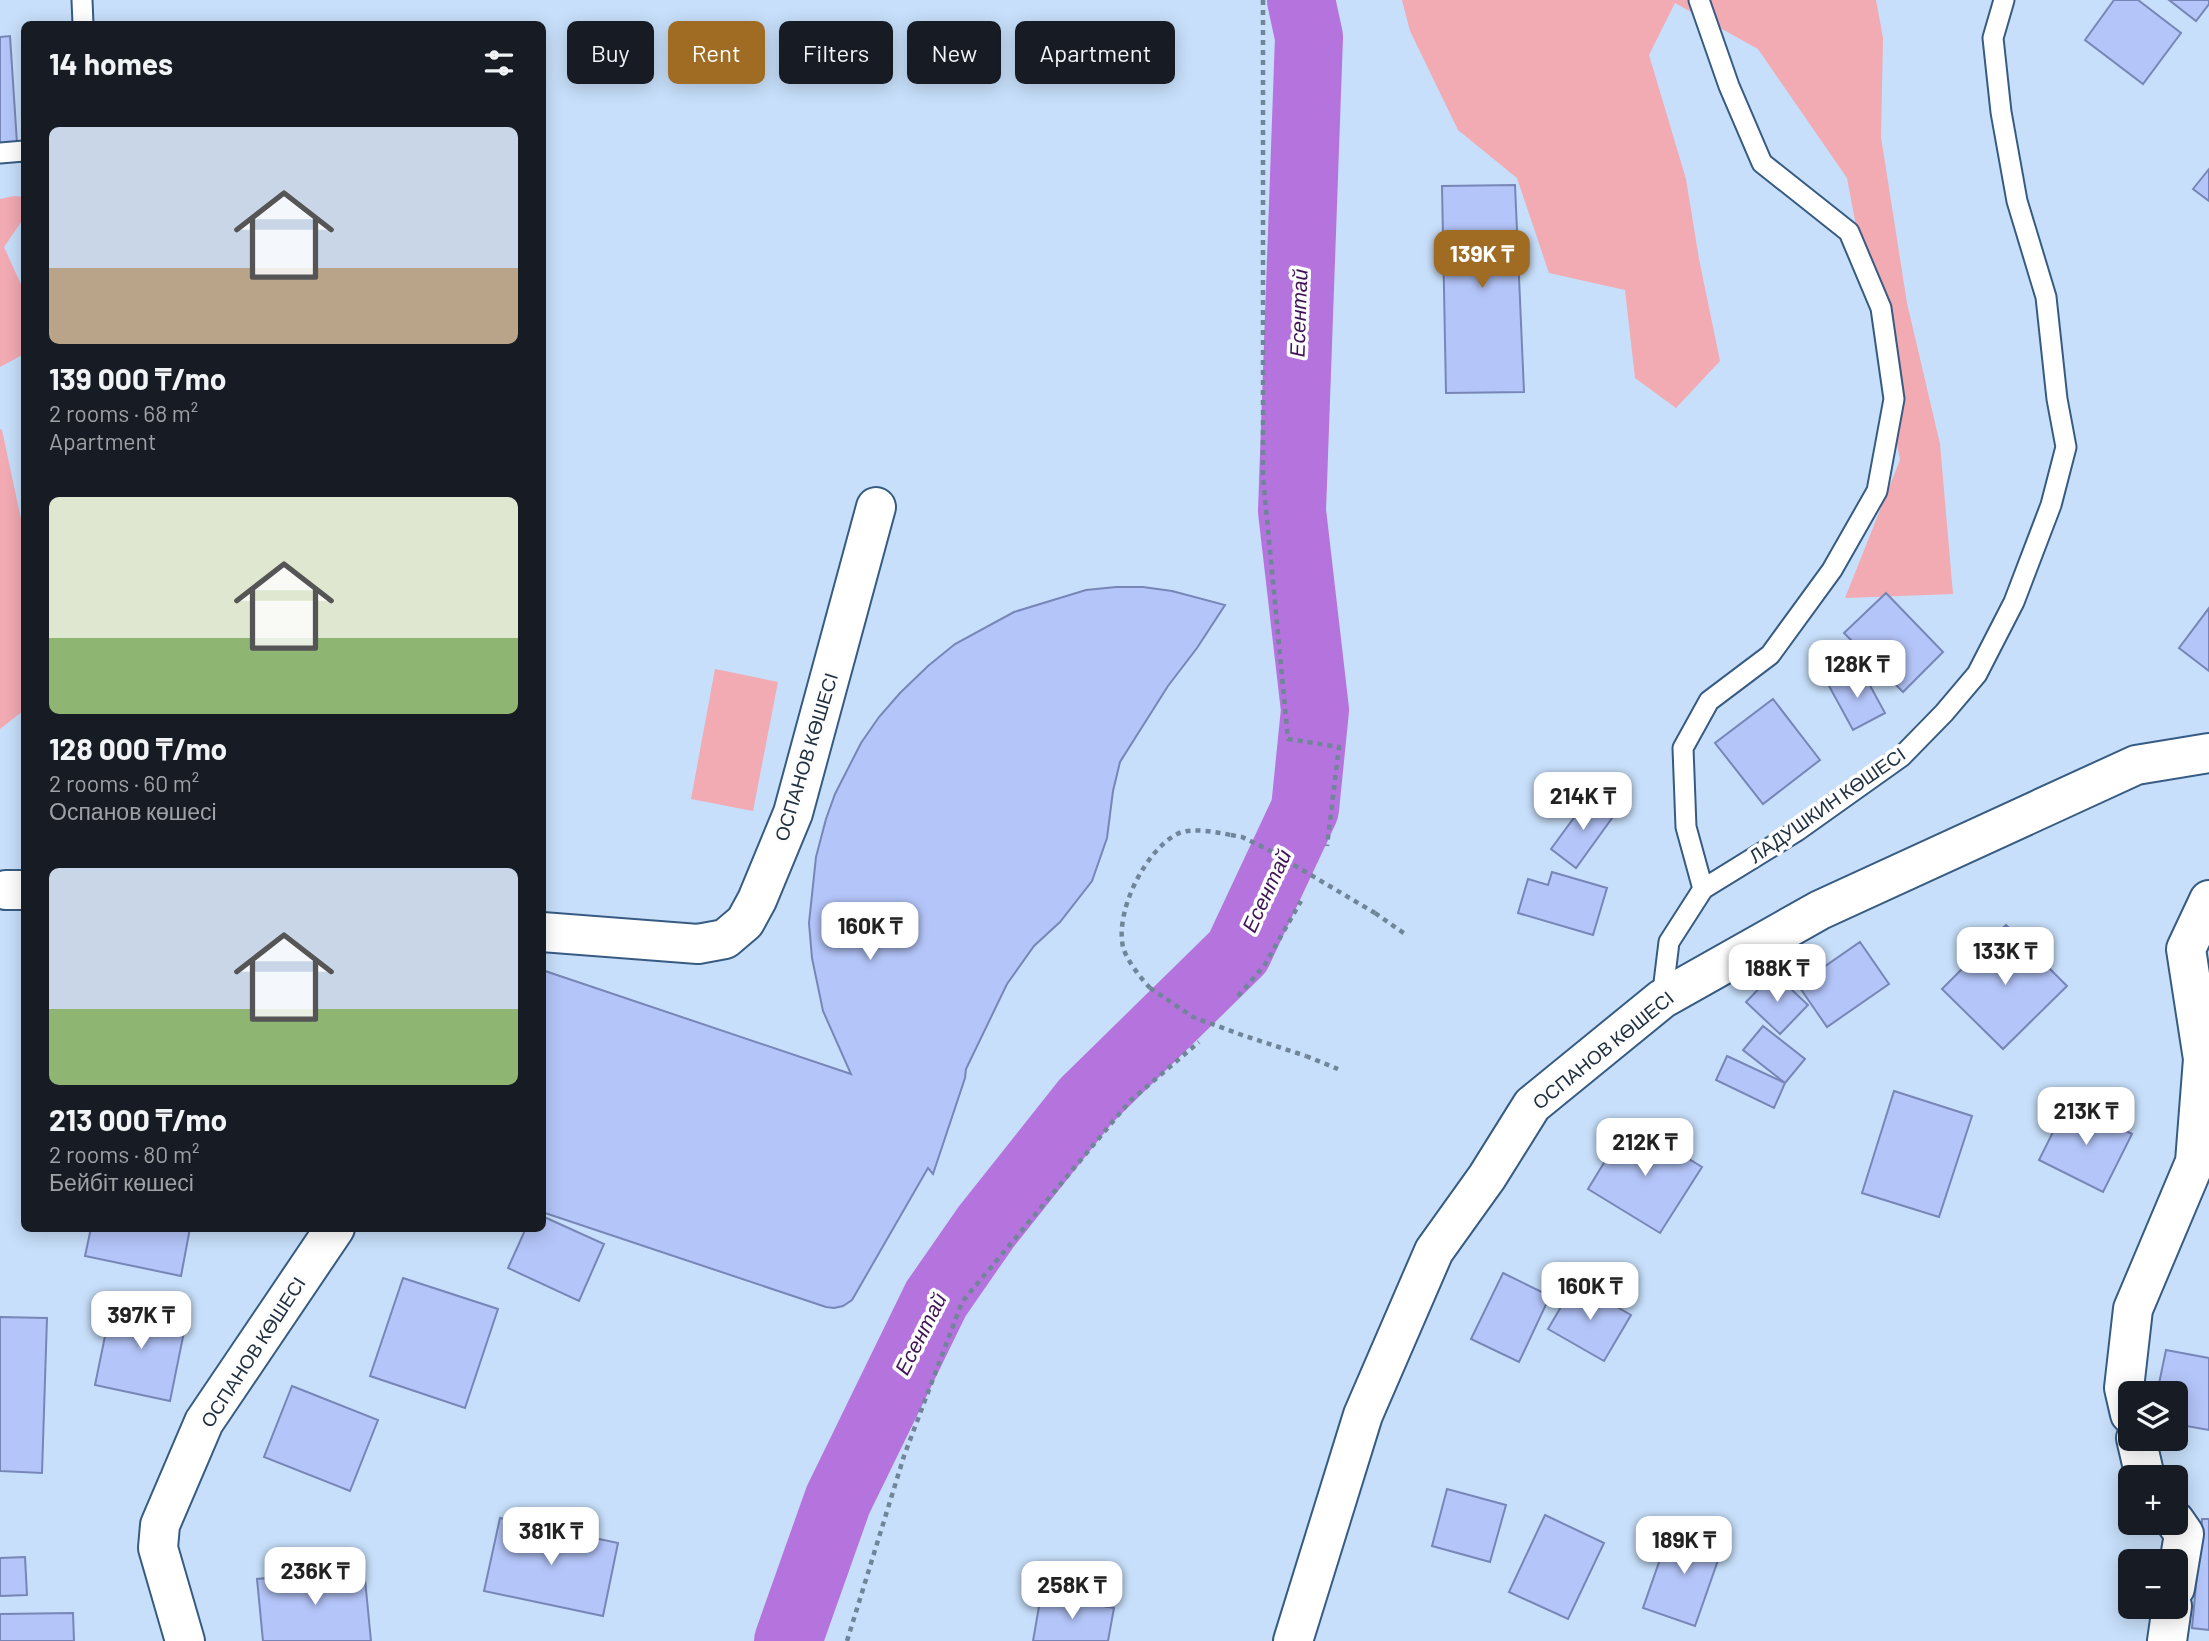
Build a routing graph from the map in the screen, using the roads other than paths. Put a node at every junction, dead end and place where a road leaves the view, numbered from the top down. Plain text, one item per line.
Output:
1 (82, 0) edge
2 (1699, 0) edge
3 (2004, 0) edge
4 (83, 21) edge
5 (21, 151) edge
6 (0, 153) edge
7 (876, 507) dead end
8 (2209, 753) edge
9 (1703, 889) junction
10 (2209, 901) edge
11 (546, 932) edge
12 (1662, 999) junction
13 (332, 1232) edge
14 (2125, 1381) edge
15 (2170, 1619) edge
16 (185, 1641) edge
17 (1293, 1641) edge
18 (2167, 1641) edge

1 - 4 lane
2 - 9 lane
3 - 9 lane, ЛАДУШКИН КӨШЕСІ
5 - 6 lane
7 - 11 street, ОСПАНОВ КӨШЕСІ
8 - 12 street, ОСПАНОВ КӨШЕСІ
9 - 12 lane, ЛАДУШКИН КӨШЕСІ
10 - 14 street
12 - 17 street, ОСПАНОВ КӨШЕСІ
13 - 16 street, ОСПАНОВ КӨШЕСІ
15 - 18 street

